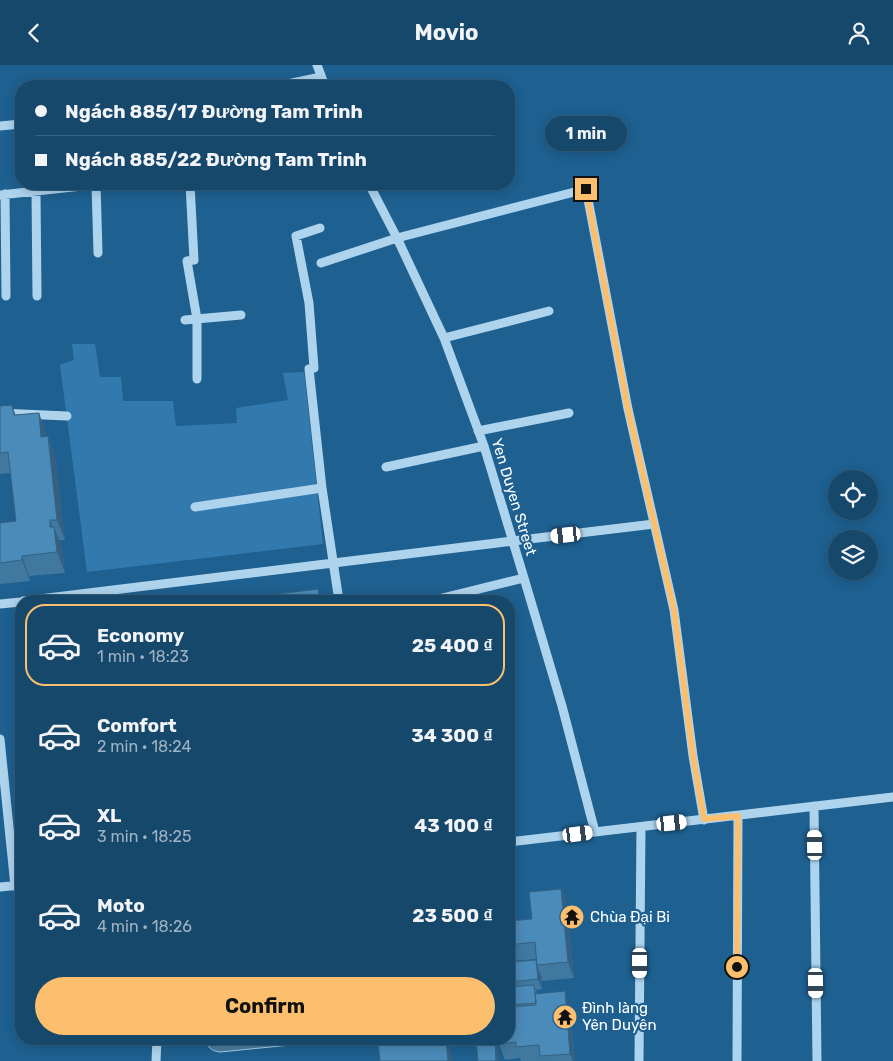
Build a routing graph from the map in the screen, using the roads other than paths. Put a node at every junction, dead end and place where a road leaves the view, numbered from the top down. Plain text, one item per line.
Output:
1 (317, 65) edge
2 (322, 80) edge
3 (15, 125) edge
4 (0, 126) edge
5 (45, 190) edge
6 (98, 190) edge
7 (190, 190) edge
8 (372, 190) edge
9 (36, 191) junction
10 (2, 194) edge
11 (320, 228) dead end
12 (397, 238) junction
13 (98, 253) dead end
14 (321, 263) dead end
15 (6, 296) dead end
16 (38, 296) dead end
17 (549, 311) dead end
18 (241, 315) dead end
19 (197, 319) junction
20 (185, 320) dead end
21 (444, 338) junction
22 (197, 379) dead end
23 (0, 413) edge
24 (569, 413) dead end
25 (67, 416) dead end
26 (478, 431) junction
27 (484, 446) junction
28 (386, 467) dead end
29 (322, 488) junction
30 (195, 507) dead end
31 (654, 524) junction
32 (513, 541) junction
33 (333, 563) junction
34 (524, 578) junction
35 (109, 591) junction
36 (74, 595) edge
37 (109, 595) edge
38 (338, 595) edge
39 (455, 595) edge
40 (15, 602) edge
41 (0, 604) edge
42 (0, 741) edge
43 (893, 797) edge
44 (814, 806) junction
45 (738, 816) junction
46 (704, 819) junction
47 (640, 827) junction
48 (595, 832) junction
49 (515, 841) edge
50 (15, 862) edge
51 (15, 886) edge
52 (0, 887) edge
53 (157, 1045) edge
54 (156, 1061) edge
55 (639, 1061) edge
56 (737, 1061) edge
57 (818, 1061) edge

1 - 2 street
3 - 4 street
5 - 9 street
6 - 13 street
7 - 19 street
8 - 12 street, Yen Duyen Street
9 - 10 street
9 - 16 street
10 - 15 street
11 - 29 street
12 - 14 street
12 - 21 street, Yen Duyen Street
12 - 31 street
17 - 21 street
18 - 19 street
19 - 20 street
19 - 22 street
21 - 26 street, Yen Duyen Street
23 - 25 street
24 - 26 street
26 - 27 street, Yen Duyen Street
27 - 28 street
27 - 32 street, Yen Duyen Street
29 - 30 street
29 - 33 street
31 - 32 street
31 - 46 street
32 - 33 street
32 - 34 street, Yen Duyen Street
33 - 35 street
33 - 38 street
34 - 39 street
34 - 48 street, Yen Duyen Street
35 - 36 street
35 - 37 street
40 - 41 street
42 - 50 street
43 - 44 street
44 - 45 street
44 - 57 street
45 - 46 street
45 - 56 street
46 - 47 street
47 - 48 street
47 - 55 street
48 - 49 street
51 - 52 street
53 - 54 street

